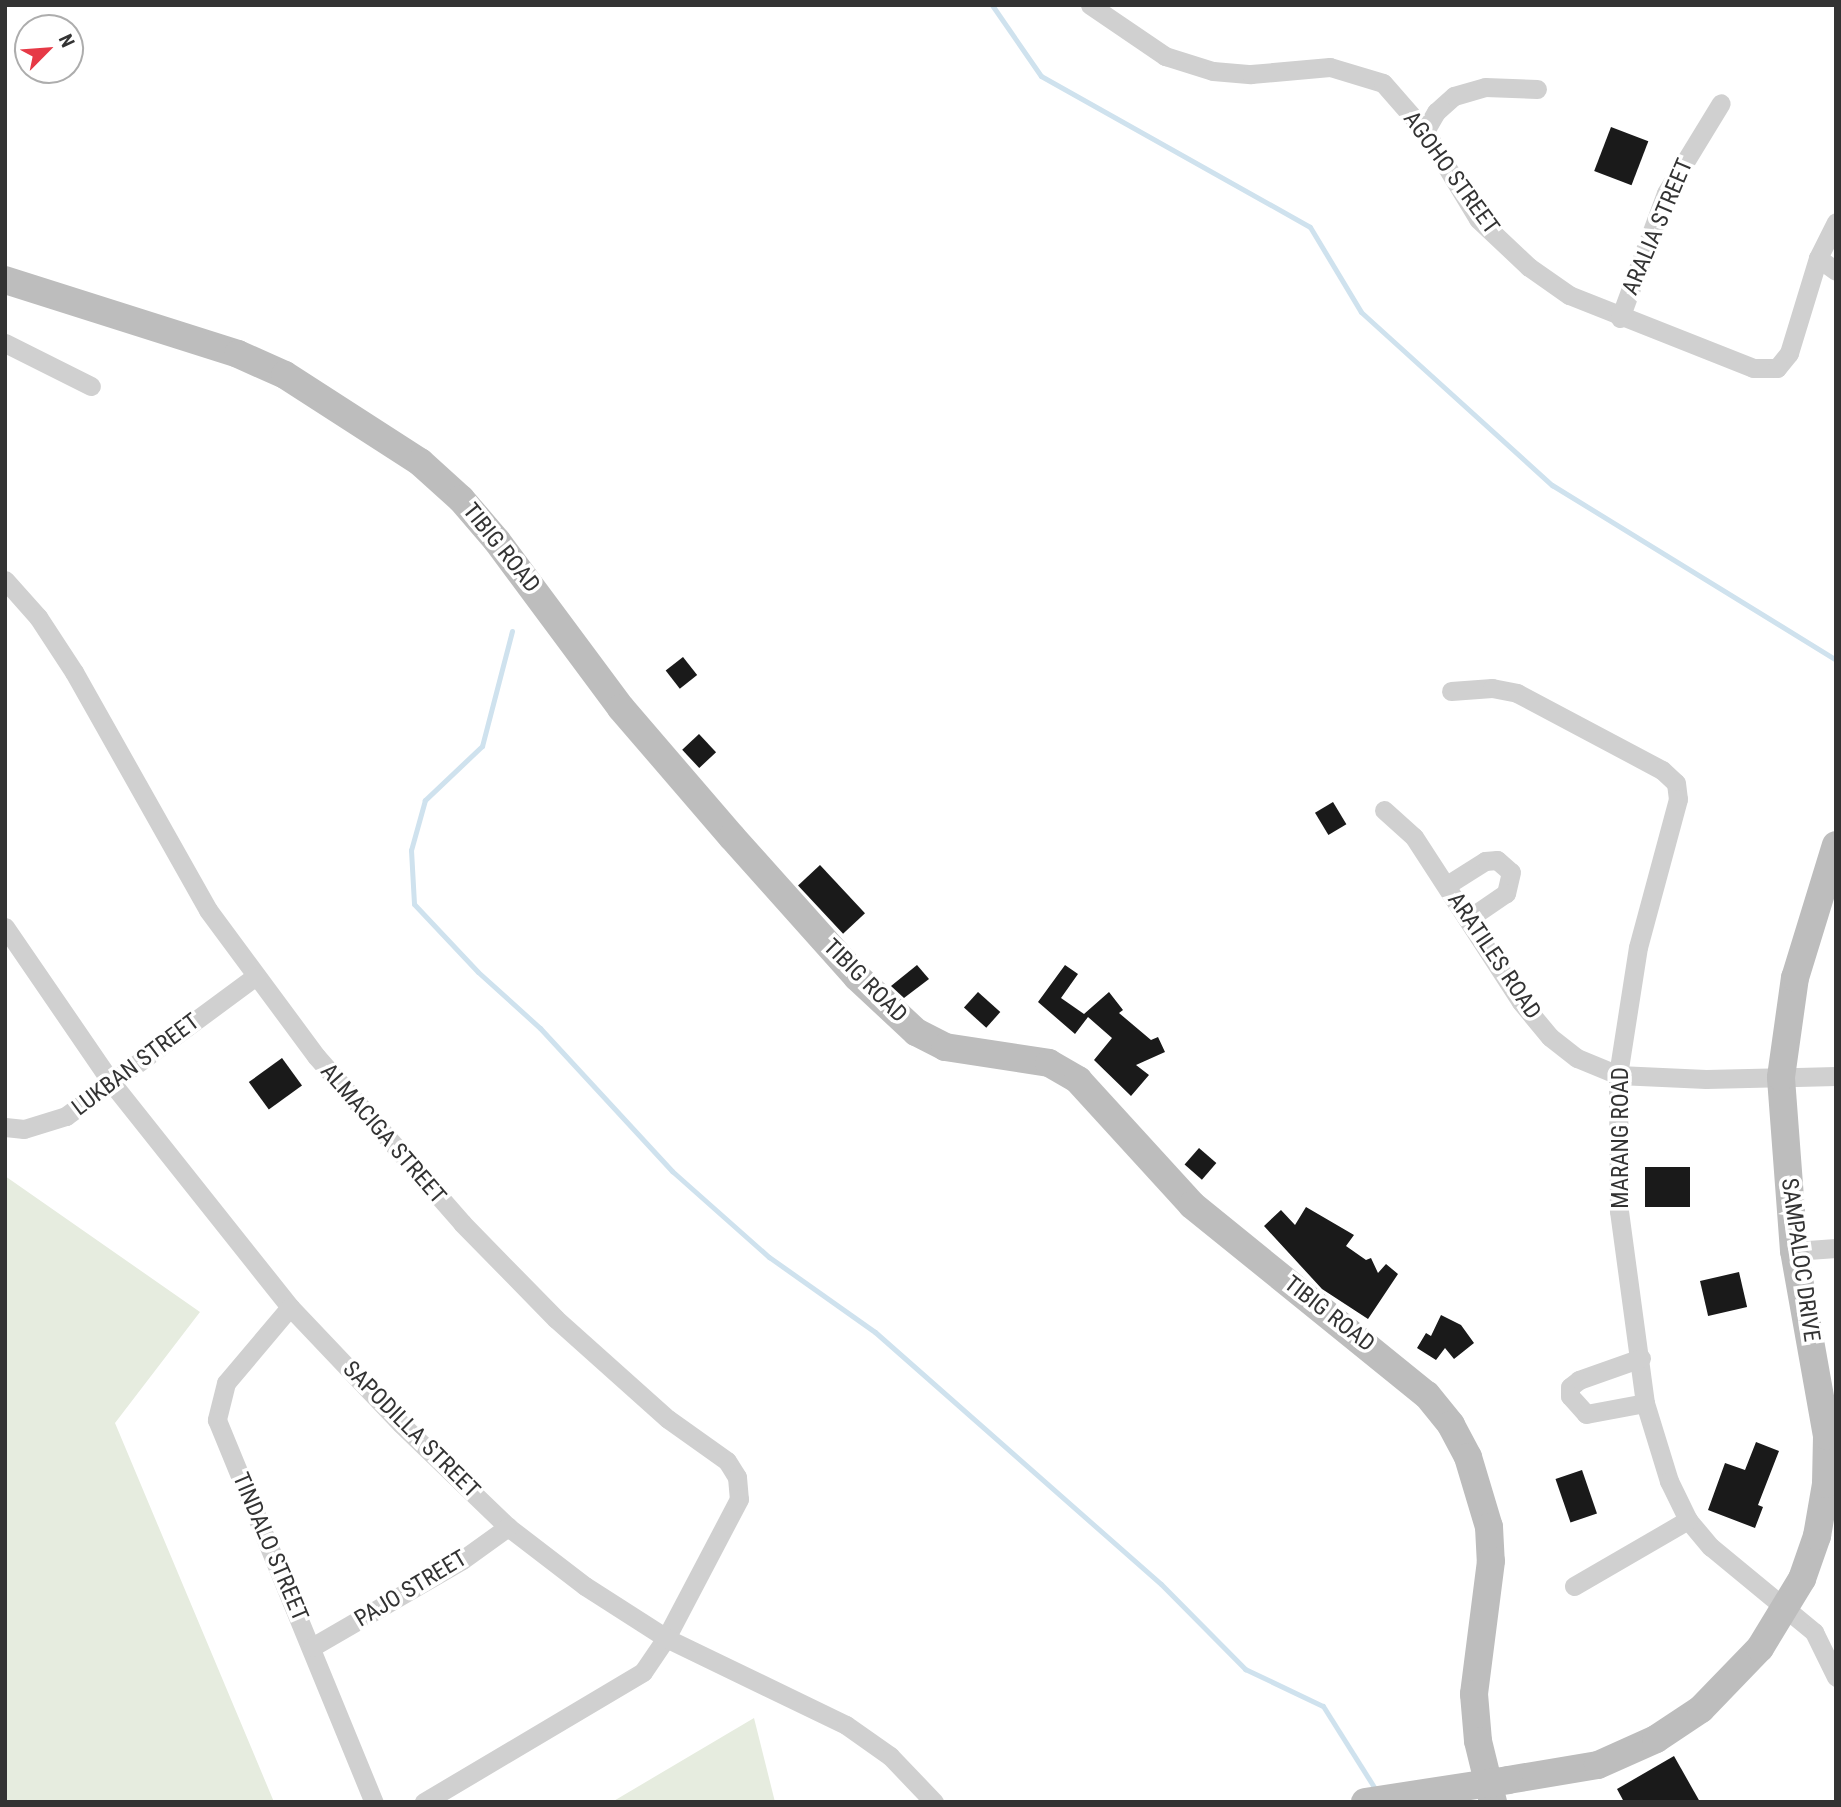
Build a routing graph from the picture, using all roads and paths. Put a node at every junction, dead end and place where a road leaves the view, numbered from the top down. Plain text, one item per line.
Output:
1 (1090, 5) edge
2 (1537, 89) dead end
3 (1721, 103) dead end
4 (1425, 131) junction
5 (1836, 222) edge
6 (1818, 258) junction
7 (1836, 271) edge
8 (5, 280) edge
9 (1620, 318) junction
10 (5, 343) edge
11 (91, 386) dead end
12 (5, 580) edge
13 (1451, 691) dead end
14 (1384, 810) dead end
15 (1836, 845) edge
16 (1447, 885) junction
17 (1468, 919) junction
18 (5, 927) edge
19 (256, 976) junction
20 (1618, 1075) junction
21 (1836, 1076) edge
22 (1782, 1077) junction
23 (111, 1082) junction
24 (5, 1127) edge
25 (1836, 1248) edge
26 (1794, 1251) junction
27 (290, 1307) junction
28 (1640, 1358) junction
29 (1645, 1403) junction
30 (1688, 1520) junction
31 (508, 1527) junction
32 (1574, 1586) dead end
33 (1788, 1609) junction
34 (666, 1638) junction
35 (312, 1647) junction
36 (1836, 1677) edge
37 (1501, 1791) edge
38 (374, 1802) edge
39 (424, 1802) edge
40 (934, 1802) edge
41 (1365, 1802) edge

1 - 4 street, AGOHO STREET
2 - 4 street
3 - 9 street, ARALIA STREET
4 - 9 street, AGOHO STREET
5 - 6 street, AGOHO STREET
6 - 7 street
6 - 9 street, AGOHO STREET
8 - 37 main road, TIBIG ROAD
10 - 11 street
12 - 19 street, ALMACIGA STREET
13 - 20 street, MARANG ROAD
14 - 16 street, ARATILES ROAD
15 - 22 main road, SAMPALOC DRIVE
16 - 17 street, ARATILES ROAD
16 - 17 street
17 - 20 street, ARATILES ROAD
18 - 23 street, SAPODILLA STREET
19 - 23 street, LUKBAN STREET
19 - 34 street, ALMACIGA STREET
20 - 22 street, ARATILES ROAD
20 - 28 street, MARANG ROAD
21 - 22 street, ARATILES ROAD
22 - 26 main road, SAMPALOC DRIVE
23 - 24 street, LUKBAN STREET
23 - 27 street, SAPODILLA STREET
25 - 26 street
26 - 33 main road, SAMPALOC DRIVE
27 - 31 street, SAPODILLA STREET
27 - 35 street, TINDALO STREET
28 - 29 street, MARANG ROAD
28 - 29 street
29 - 30 street, MARANG ROAD
30 - 32 street
30 - 33 street, MARANG ROAD
31 - 34 street, SAPODILLA STREET
31 - 35 street, PAJO STREET
33 - 36 street, MARANG ROAD
33 - 37 main road, SAMPALOC DRIVE
34 - 39 street, ALMACIGA STREET
34 - 40 street, SAPODILLA STREET
35 - 38 street, TINDALO STREET
37 - 41 main road, SAMPALOC DRIVE, bridge

